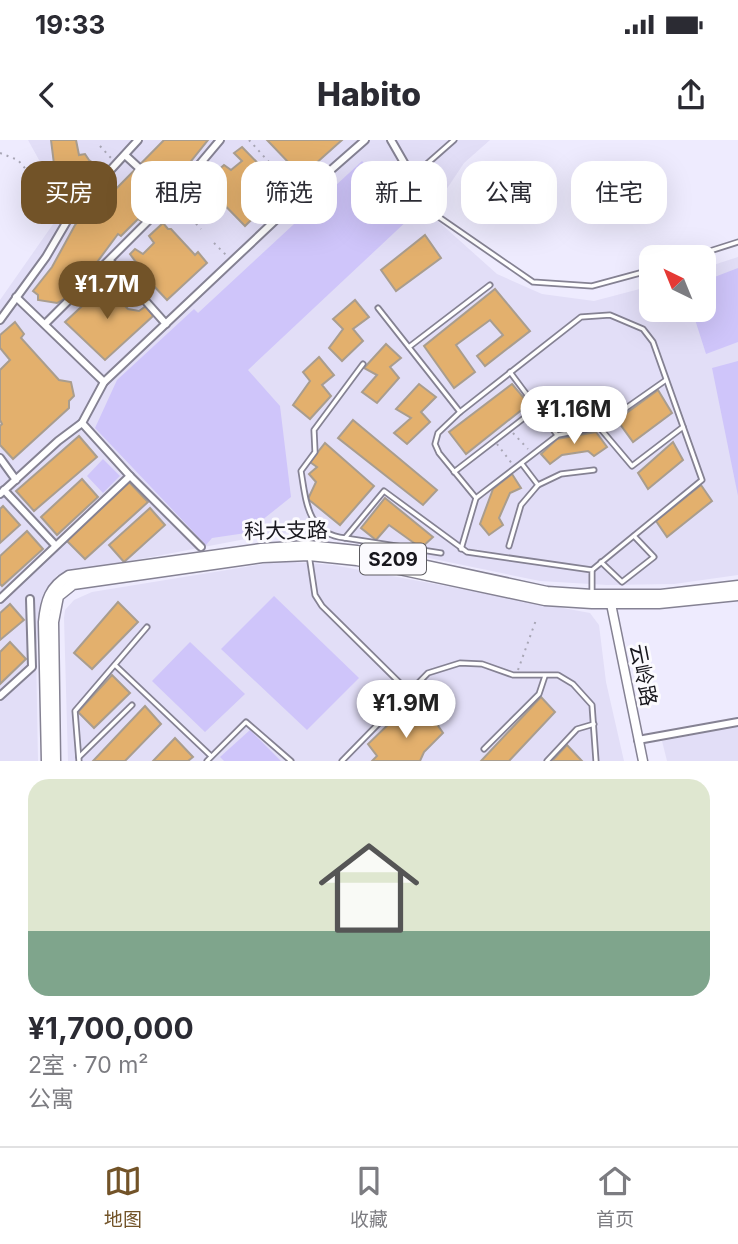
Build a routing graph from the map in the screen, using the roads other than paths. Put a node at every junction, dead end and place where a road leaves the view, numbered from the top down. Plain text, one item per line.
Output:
1 (138, 140) edge
2 (220, 140) edge
3 (365, 140) edge
4 (391, 140) edge
5 (454, 140) edge
6 (125, 155) junction
7 (132, 161) tunnel mouth
8 (403, 161) edge
9 (430, 161) edge
10 (447, 223) edge
11 (738, 242) edge
12 (716, 249) edge
13 (110, 261) junction
14 (639, 273) edge
15 (490, 285) dead end
16 (16, 297) junction
17 (378, 308) dead end
18 (0, 320) edge
19 (45, 324) junction
20 (166, 324) junction
21 (409, 347) junction
22 (363, 364) dead end
23 (510, 372) junction
24 (666, 380) junction
25 (104, 382) junction
26 (537, 408) junction
27 (460, 412) junction
28 (82, 423) junction
29 (600, 427) junction
30 (683, 427) junction
31 (558, 435) junction
32 (0, 458) edge
33 (522, 464) junction
34 (594, 470) dead end
35 (454, 472) junction
36 (130, 476) junction
37 (16, 480) junction
38 (538, 485) junction
39 (2, 492) edge
40 (476, 498) junction
41 (634, 536) junction
42 (345, 538) junction
43 (55, 545) junction
44 (509, 546) dead end
45 (201, 547) dead end
46 (461, 549) junction
47 (308, 551) junction
48 (441, 553) dead end
49 (601, 562) junction
50 (592, 569) junction
51 (738, 586) edge
52 (738, 595) edge
53 (0, 599) edge
54 (30, 599) dead end
55 (592, 599) junction
56 (610, 599) junction
57 (147, 627) dead end
58 (115, 665) junction
59 (545, 676) junction
60 (410, 692) junction
61 (0, 696) edge
62 (132, 705) dead end
63 (738, 722) edge
64 (594, 724) junction
65 (638, 740) junction
66 (484, 749) dead end
67 (79, 759) edge
68 (209, 760) edge
69 (47, 761) edge
70 (55, 761) edge
71 (290, 761) edge
72 (342, 761) edge
73 (547, 761) edge
74 (596, 761) edge
75 (643, 761) edge

1 - 6 street
2 - 13 street
3 - 20 street
4 - 8 street
5 - 9 lane
6 - 7 street
6 - 16 street
10 - 14 lane
11 - 12 lane
13 - 19 street
13 - 20 street
15 - 21 lane
16 - 18 street
16 - 19 street
17 - 21 lane
19 - 25 street
20 - 25 street
21 - 27 lane
22 - 42 lane
23 - 24 lane
23 - 26 lane
23 - 27 lane
24 - 29 lane
24 - 30 lane
25 - 28 street
26 - 31 lane
26 - 35 lane
27 - 35 lane
28 - 36 street
28 - 37 street
29 - 30 lane
29 - 31 lane
30 - 41 lane
31 - 33 lane
32 - 37 street
33 - 38 lane
33 - 40 lane
34 - 38 lane
35 - 40 lane
36 - 43 street
36 - 45 street
37 - 39 street
38 - 44 lane
39 - 43 street
40 - 46 lane
41 - 49 lane
41 - 49 lane
42 - 46 lane
42 - 48 lane
43 - 53 street
46 - 50 lane
47 - 55 main road, 科大支路 / S209
47 - 60 lane
47 - 69 main road, 科大支路 / S209
47 - 70 main road, 科大支路 / S209
49 - 50 lane
50 - 55 lane
51 - 56 main road, 科大支路 / S209
52 - 56 main road, 科大支路 / S209
54 - 61 street
55 - 56 main road, 科大支路 / S209
56 - 65 street, 云岭路
57 - 58 lane
58 - 67 lane
58 - 68 lane
59 - 60 lane
59 - 64 lane
59 - 66 lane
60 - 72 lane
62 - 67 lane
63 - 65 street
64 - 73 lane
64 - 74 lane
65 - 75 street, 云岭路
68 - 71 lane

